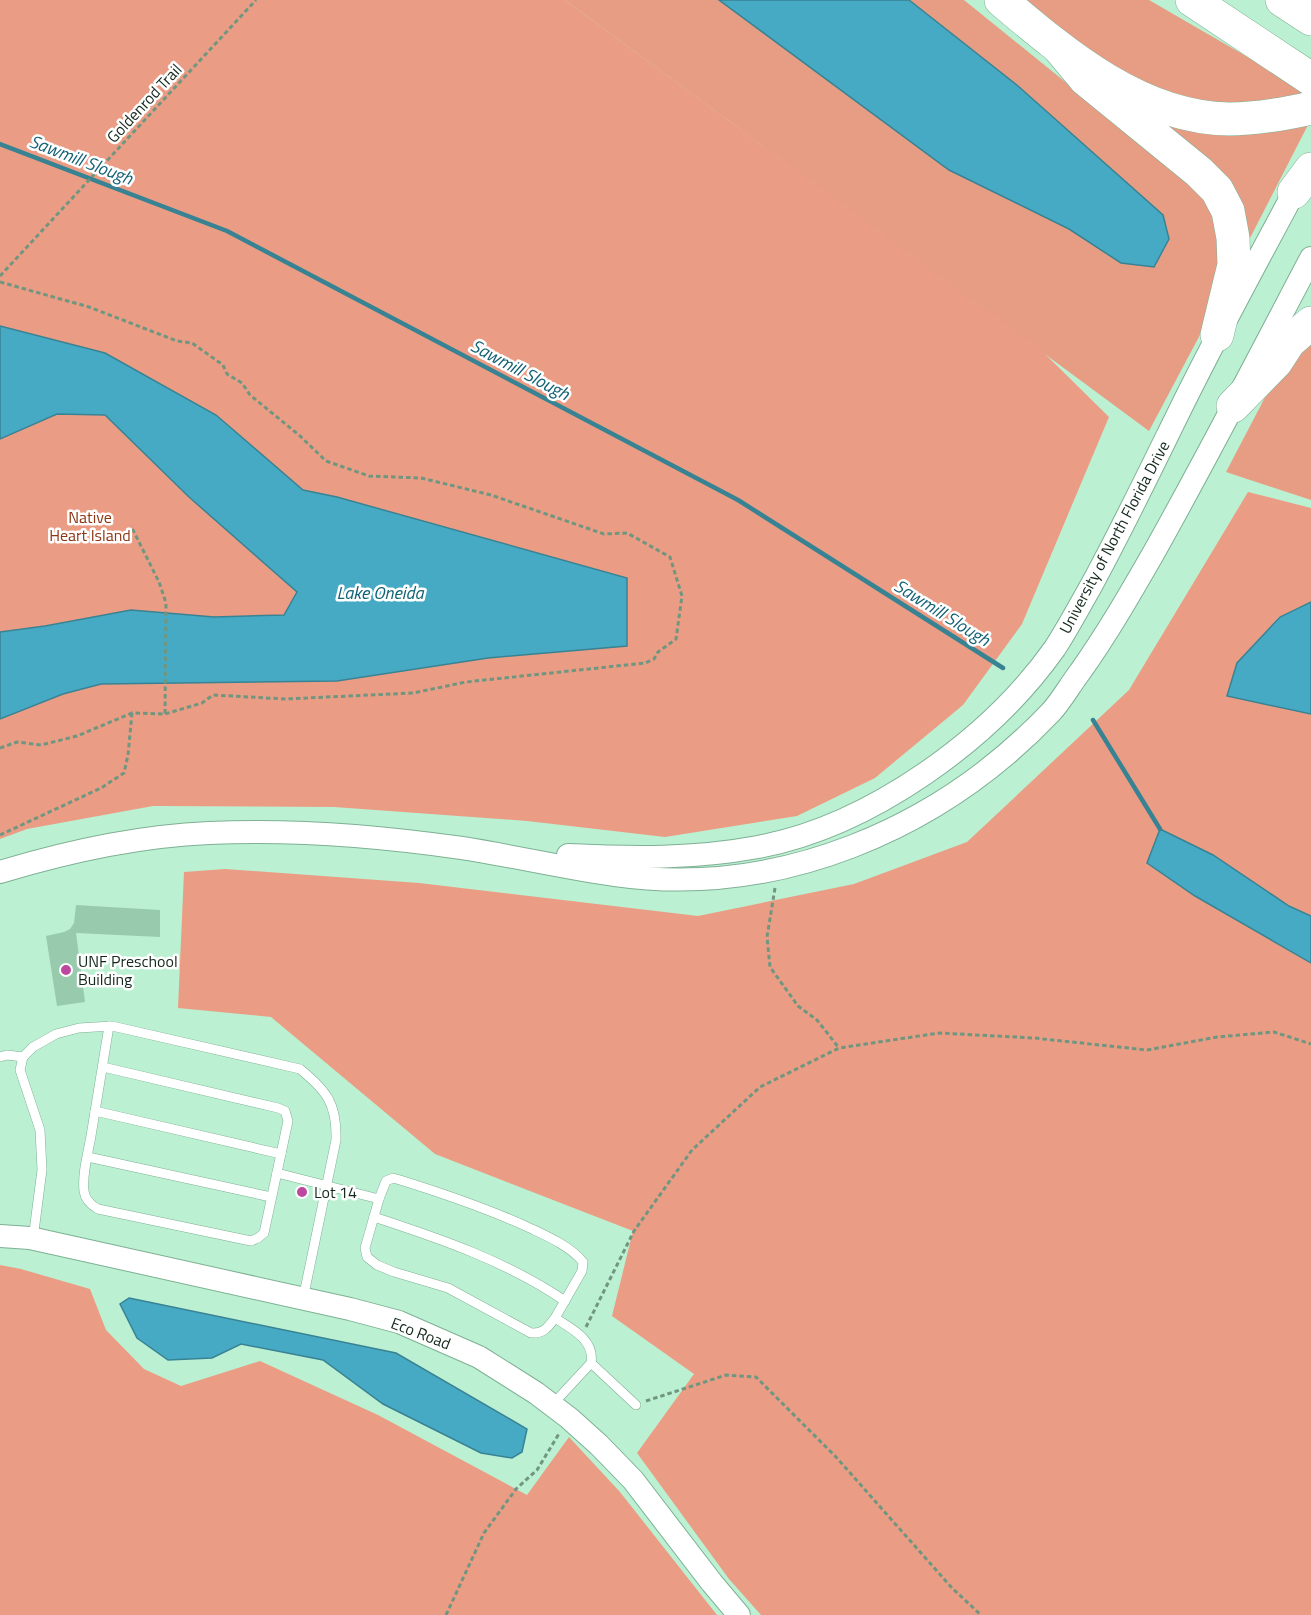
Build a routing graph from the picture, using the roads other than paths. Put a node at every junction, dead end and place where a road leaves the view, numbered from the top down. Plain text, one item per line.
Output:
1 (1001, 0) edge
2 (1192, 0) edge
3 (1060, 50) junction
4 (1311, 79) edge
5 (1311, 108) edge
6 (1311, 160) edge
7 (1303, 180) edge
8 (1311, 258) edge
9 (1311, 323) edge
10 (1217, 335) junction
11 (1233, 406) junction
12 (464, 849) junction
13 (0, 872) edge
14 (109, 1026) junction
15 (0, 1057) edge
16 (23, 1057) junction
17 (102, 1067) junction
18 (95, 1111) junction
19 (281, 1154) junction
20 (88, 1157) junction
21 (277, 1173) junction
22 (326, 1185) junction
23 (272, 1197) junction
24 (379, 1199) junction
25 (374, 1217) junction
26 (0, 1236) edge
27 (33, 1239) junction
28 (303, 1299) junction
29 (565, 1301) junction
30 (555, 1318) junction
31 (591, 1363) junction
32 (636, 1405) road end
33 (560, 1411) junction
34 (740, 1615) edge

1 - 3 highway
2 - 4 highway
3 - 5 highway
3 - 10 highway
6 - 7 street, University of North Florida Drive
7 - 10 street, University of North Florida Drive
8 - 11 street, University of North Florida Drive
9 - 11 highway
10 - 12 street, University of North Florida Drive
11 - 12 street, University of North Florida Drive
12 - 13 street, University of North Florida Drive
14 - 16 lane
14 - 17 lane
14 - 22 lane
15 - 16 lane
16 - 27 lane
17 - 18 lane
17 - 19 lane
18 - 19 lane
18 - 20 lane
19 - 21 lane
20 - 23 lane
20 - 23 lane
21 - 22 lane
21 - 23 lane
22 - 24 lane
22 - 28 lane
24 - 25 lane
24 - 29 lane
25 - 29 lane
25 - 30 lane
26 - 27 street, Eco Road
27 - 28 street, Eco Road
28 - 33 street, Eco Road
29 - 30 lane
30 - 31 lane
31 - 32 lane
31 - 33 lane
33 - 34 street, Eco Road

